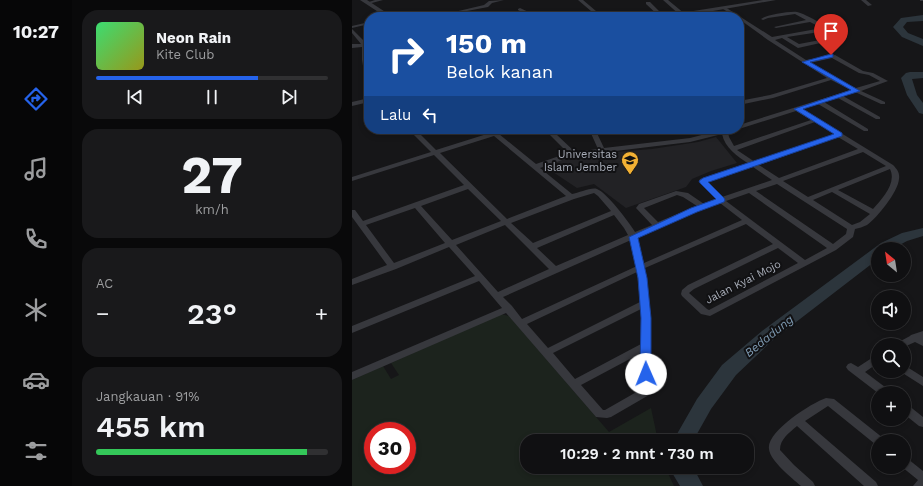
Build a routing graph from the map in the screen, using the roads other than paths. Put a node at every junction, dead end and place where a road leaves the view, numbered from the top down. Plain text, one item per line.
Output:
1 (381, 0) edge
2 (502, 0) edge
3 (580, 0) edge
4 (665, 0) edge
5 (773, 0) edge
6 (863, 0) edge
7 (759, 1) edge
8 (366, 2) edge
9 (648, 3) dead end
10 (870, 5) dead end
11 (725, 8) junction
12 (520, 9) dead end
13 (463, 11) joint
14 (382, 12) edge
15 (458, 12) edge
16 (526, 12) edge
17 (595, 12) edge
18 (658, 12) edge
19 (679, 12) edge
20 (701, 12) edge
21 (731, 12) edge
22 (744, 21) edge
23 (810, 21) junction
24 (364, 24) edge
25 (776, 26) junction
26 (352, 28) edge
27 (827, 29) junction
28 (792, 36) junction
29 (783, 37) junction
30 (770, 39) junction
31 (363, 43) dead end
32 (364, 44) edge
33 (352, 46) edge
34 (805, 62) junction
35 (832, 78) junction
36 (857, 91) junction
37 (839, 96) junction
38 (364, 101) edge
39 (744, 102) edge
40 (819, 102) junction
41 (883, 103) dead end
42 (352, 104) edge
43 (797, 109) junction
44 (878, 118) dead end
45 (816, 120) junction
46 (744, 125) edge
47 (866, 130) dead end
48 (416, 134) edge
49 (487, 134) edge
50 (494, 134) edge
51 (552, 134) edge
52 (594, 134) edge
53 (713, 134) edge
54 (728, 134) edge
55 (840, 134) junction
56 (733, 149) junction
57 (864, 149) junction
58 (602, 150) junction
59 (435, 153) junction
60 (573, 154) junction
61 (754, 164) junction
62 (891, 166) junction
63 (535, 168) junction
64 (352, 179) edge
65 (778, 181) junction
66 (469, 186) junction
67 (832, 189) junction
68 (750, 190) junction
69 (571, 197) junction
70 (721, 200) junction
71 (806, 200) junction
72 (416, 204) junction
73 (702, 206) junction
74 (352, 212) edge
75 (616, 212) junction
76 (874, 212) junction
77 (747, 221) junction
78 (506, 223) junction
79 (360, 224) junction
80 (657, 226) junction
81 (851, 228) junction
82 (633, 237) junction
83 (451, 244) junction
84 (779, 244) junction
85 (531, 247) junction
86 (833, 248) junction
87 (804, 263) junction
88 (393, 267) junction
89 (641, 267) junction
90 (554, 270) junction
91 (480, 277) junction
92 (352, 282) edge
93 (497, 296) junction
94 (645, 303) junction
95 (508, 308) junction
96 (521, 323) junction
97 (352, 330) edge
98 (919, 335) edge
99 (923, 344) edge
100 (645, 346) junction
101 (547, 352) junction
102 (871, 361) edge
103 (911, 374) edge
104 (352, 376) edge
105 (923, 382) edge
106 (575, 384) junction
107 (876, 386) edge
108 (911, 414) edge
109 (797, 420) junction
110 (923, 423) edge
111 (871, 435) edge
112 (911, 468) edge
113 (923, 478) edge
114 (923, 483) edge
115 (809, 486) edge
116 (872, 486) edge
117 (919, 486) edge

1 - 8 street
2 - 13 street
3 - 17 street
4 - 19 street
5 - 7 street
6 - 10 street
7 - 11 street
8 - 14 street
9 - 18 street
11 - 20 street
11 - 21 street
12 - 16 street
13 - 15 street
22 - 30 street
23 - 25 street
23 - 25 street
23 - 27 street
24 - 26 street
25 - 28 street
26 - 31 street
27 - 28 street
27 - 29 street
28 - 29 street
29 - 30 street
30 - 34 street
32 - 33 street
34 - 35 street
34 - 36 street
35 - 36 street
35 - 39 street
36 - 37 street
36 - 41 street
37 - 40 street
37 - 44 street
38 - 42 street
40 - 43 street
40 - 47 street
43 - 45 street
43 - 46 street
45 - 55 street
45 - 56 street
48 - 59 street
49 - 59 street
50 - 63 street
51 - 60 street
52 - 58 street
53 - 58 street
54 - 56 street
55 - 57 street
55 - 61 street
56 - 61 street
57 - 62 street
57 - 65 street
58 - 60 street
59 - 64 street
59 - 66 street
60 - 63 street
61 - 65 street
61 - 70 street, Jalan Kyai Mojo
62 - 67 street
62 - 76 street, Jalan Kyai Mojo
63 - 69 street
65 - 68 street
65 - 71 street
66 - 72 street
66 - 78 street
67 - 71 street
67 - 76 street
68 - 70 street
68 - 86 street
69 - 75 street
69 - 78 street
70 - 73 street
70 - 77 street, Jalan Kyai Mojo
71 - 81 street
72 - 79 street
72 - 83 street
73 - 80 street
73 - 80 street
74 - 79 street
75 - 82 street
75 - 85 street
76 - 81 street, Jalan Kyai Mojo
77 - 84 street, Jalan Kyai Mojo
77 - 89 street
78 - 83 street
78 - 85 street
79 - 88 street
80 - 82 street
81 - 86 street, Jalan Kyai Mojo
82 - 89 street
82 - 90 street
83 - 88 street
83 - 91 street
84 - 87 street, Jalan Kyai Mojo
84 - 87 street, Jalan Kyai Mojo
85 - 90 street
86 - 87 street, Jalan Kyai Mojo
88 - 92 street
89 - 94 street
89 - 96 street
90 - 93 street
91 - 93 street
91 - 97 street
93 - 95 street
94 - 100 street
94 - 101 street
95 - 96 street
95 - 104 street
96 - 101 street
98 - 99 street
100 - 106 street
100 - 106 street
101 - 106 street
102 - 107 street
103 - 105 street
108 - 110 street
109 - 111 street
109 - 115 street
109 - 116 street
112 - 113 street
114 - 117 street

